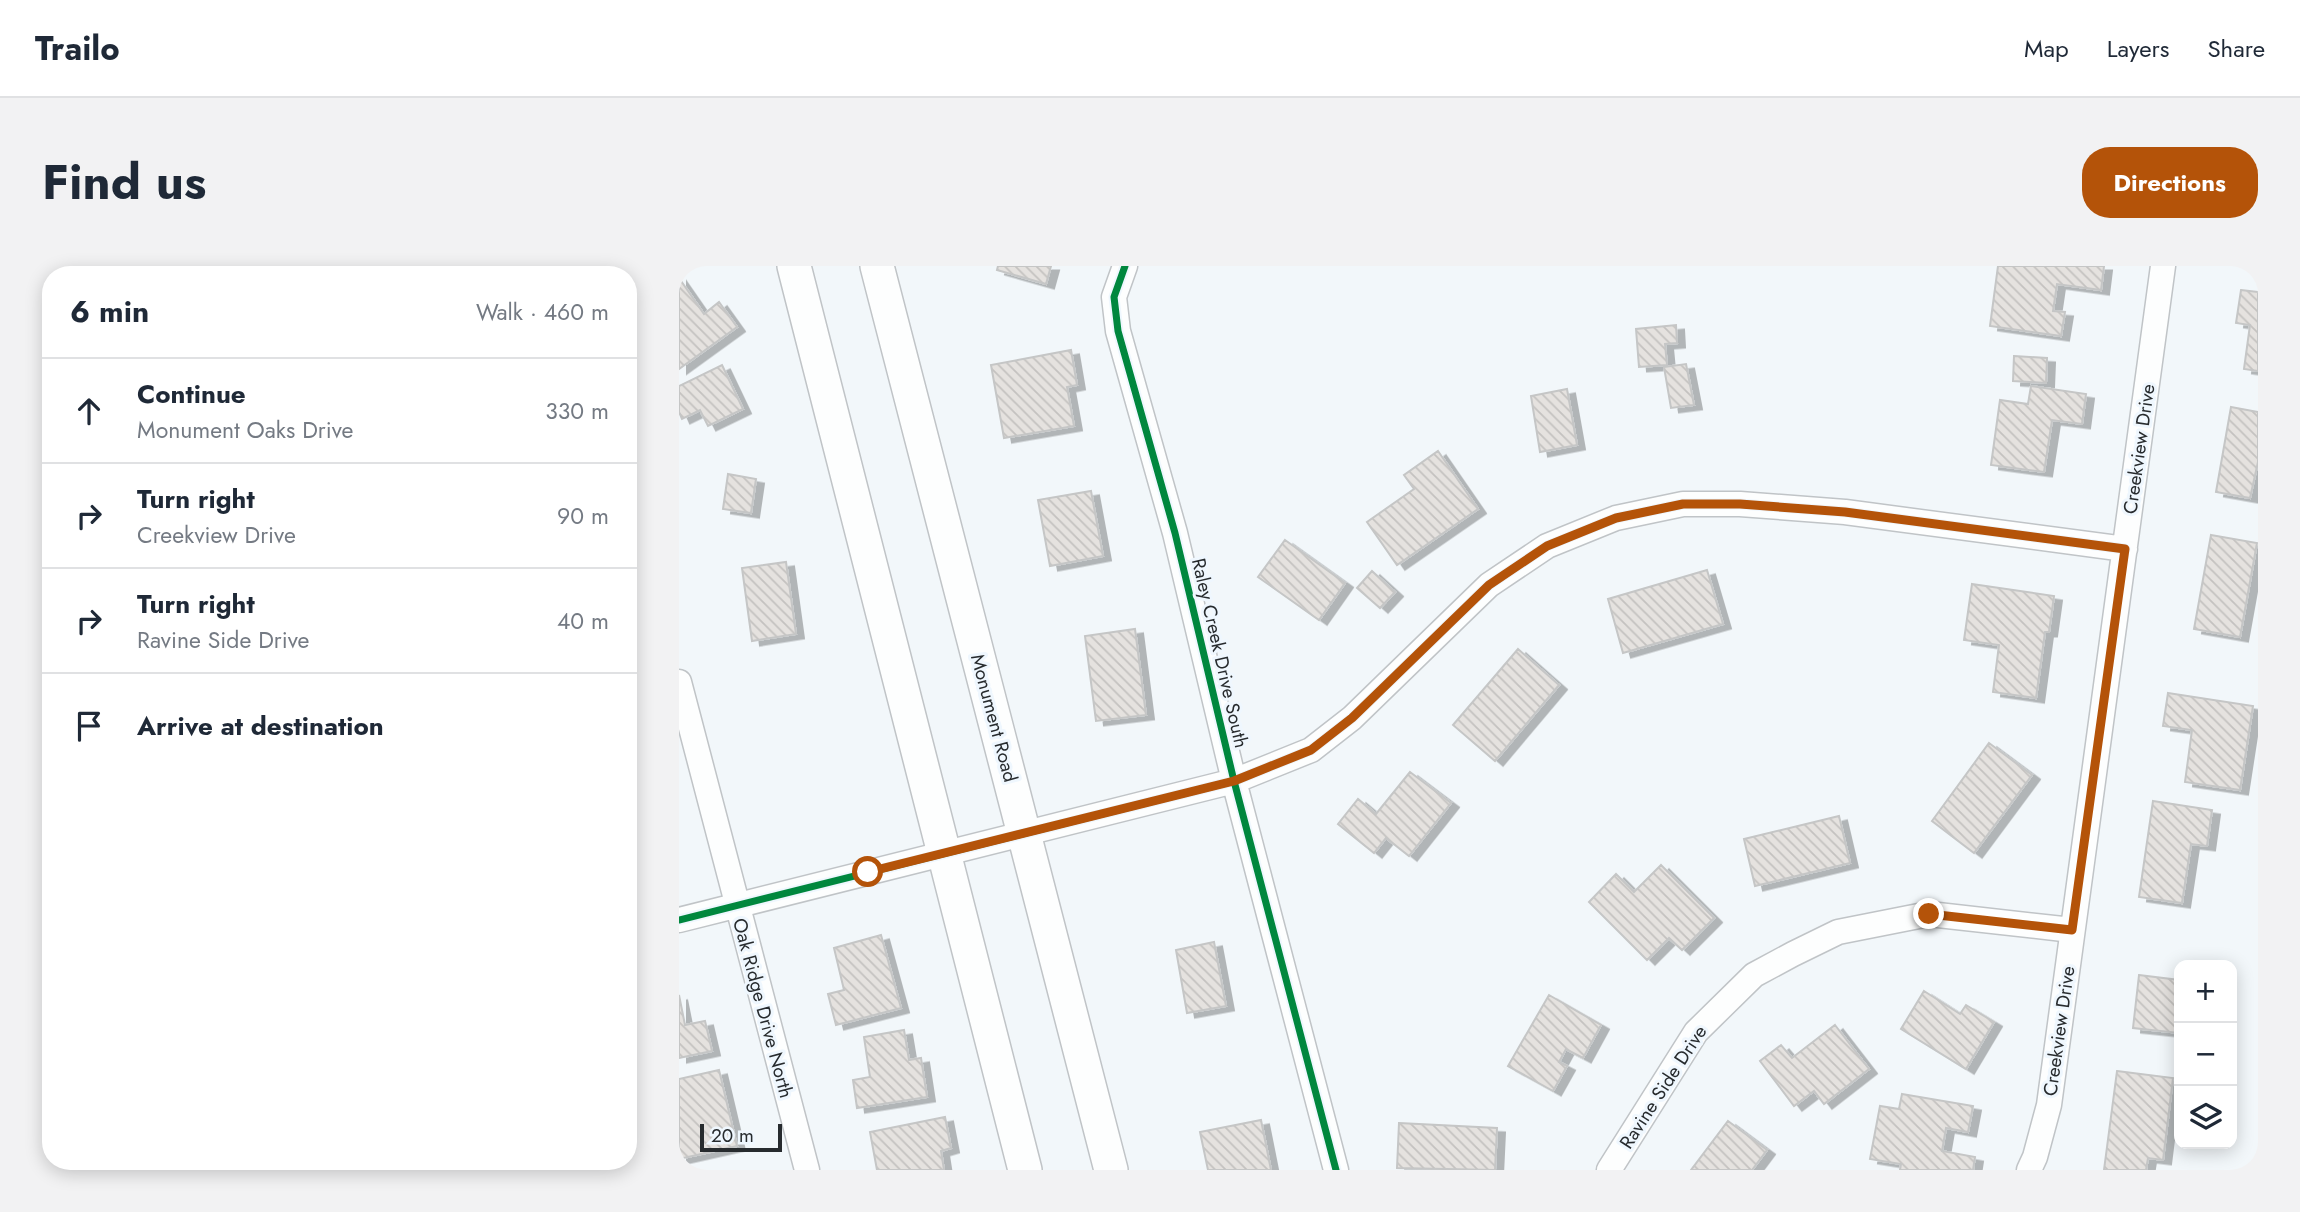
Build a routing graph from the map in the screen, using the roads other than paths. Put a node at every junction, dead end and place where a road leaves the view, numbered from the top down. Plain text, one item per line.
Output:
1 (794, 266) edge
2 (877, 266) edge
3 (1125, 266) edge
4 (2163, 266) edge
5 (2125, 549) junction
6 (679, 682) edge
7 (1234, 781) junction
8 (1024, 832) junction
9 (943, 852) junction
10 (736, 905) junction
11 (679, 920) edge
12 (2072, 930) junction
13 (807, 1170) edge
14 (1025, 1170) edge
15 (1111, 1170) edge
16 (1336, 1170) edge
17 (1609, 1170) edge
18 (2029, 1170) edge

1 - 9 main road
2 - 8 main road, Monument Road
3 - 7 street, Raley Creek Drive South
4 - 5 street, Creekview Drive
5 - 7 street
5 - 12 street, Creekview Drive
6 - 10 street, Oak Ridge Drive North
7 - 8 street
7 - 16 street, Raley Creek Drive South
8 - 9 street
8 - 15 main road, Monument Road
9 - 10 street
9 - 14 main road
10 - 11 street
10 - 13 street, Oak Ridge Drive North
12 - 17 street, Ravine Side Drive
12 - 18 street, Creekview Drive

